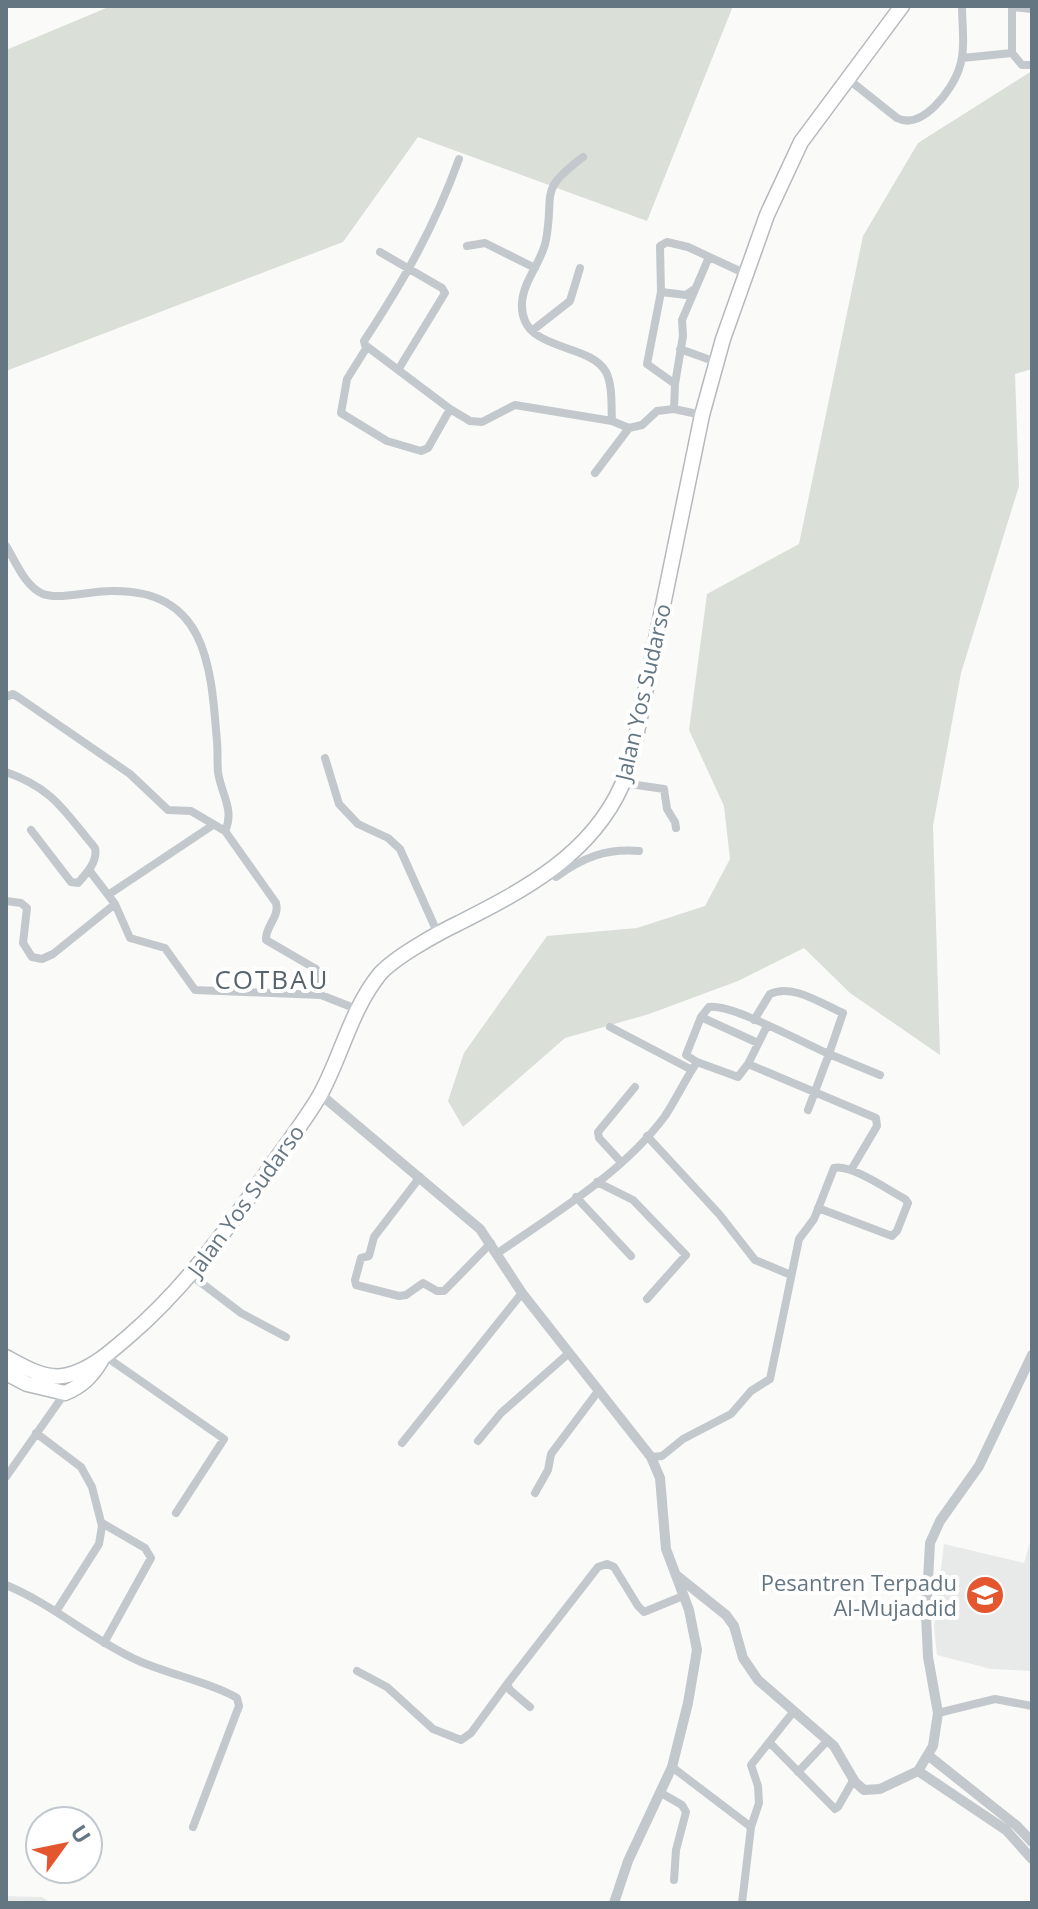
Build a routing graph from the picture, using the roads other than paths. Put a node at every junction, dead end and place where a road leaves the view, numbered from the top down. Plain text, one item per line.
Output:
1 (902, 6) edge
2 (962, 6) edge
3 (1012, 6) edge
4 (1032, 9) edge
5 (1012, 53) junction
6 (962, 58) junction
7 (1032, 65) edge
8 (848, 79) junction
9 (583, 157) dead end
10 (459, 159) dead end
11 (467, 246) dead end
12 (380, 252) dead end
13 (709, 257) junction
14 (535, 268) junction
15 (580, 268) dead end
16 (411, 269) junction
17 (746, 274) junction
18 (693, 290) junction
19 (661, 292) junction
20 (533, 330) junction
21 (367, 347) junction
22 (680, 349) junction
23 (716, 362) junction
24 (398, 370) junction
25 (675, 384) junction
26 (450, 409) junction
27 (674, 409) junction
28 (702, 415) junction
29 (612, 421) junction
30 (629, 428) junction
31 (595, 473) dead end
32 (6, 546) edge
33 (6, 697) edge
34 (325, 758) dead end
35 (6, 772) edge
36 (623, 783) junction
37 (213, 825) junction
38 (676, 828) dead end
39 (31, 830) dead end
40 (225, 831) junction
41 (639, 851) dead end
42 (89, 870) junction
43 (549, 872) junction
44 (108, 895) junction
45 (6, 901) edge
46 (115, 904) junction
47 (438, 934) junction
48 (321, 995) junction
49 (359, 1010) junction
50 (701, 1017) junction
51 (754, 1020) junction
52 (767, 1026) junction
53 (610, 1027) dead end
54 (758, 1043) junction
55 (829, 1054) junction
56 (748, 1064) junction
57 (694, 1066) junction
58 (880, 1075) dead end
59 (635, 1087) dead end
60 (814, 1091) junction
61 (320, 1094) junction
62 (808, 1110) dead end
63 (647, 1136) junction
64 (621, 1162) junction
65 (851, 1170) junction
66 (420, 1177) junction
67 (597, 1182) junction
68 (576, 1197) junction
69 (818, 1208) junction
70 (491, 1243) junction
71 (498, 1253) junction
72 (631, 1256) dead end
73 (191, 1275) junction
74 (791, 1275) junction
75 (522, 1293) junction
76 (647, 1299) dead end
77 (286, 1337) dead end
78 (569, 1353) junction
79 (1032, 1355) edge
80 (6, 1357) edge
81 (103, 1358) junction
82 (6, 1373) edge
83 (599, 1390) junction
84 (65, 1393) junction
85 (36, 1433) junction
86 (478, 1441) dead end
87 (402, 1443) dead end
88 (651, 1457) junction
89 (6, 1477) edge
90 (535, 1493) dead end
91 (176, 1513) dead end
92 (102, 1523) junction
93 (675, 1574) junction
94 (6, 1585) edge
95 (683, 1596) junction
96 (708, 1598) junction
97 (57, 1610) junction
98 (689, 1610) junction
99 (104, 1643) junction
100 (357, 1671) dead end
101 (507, 1684) junction
102 (1032, 1706) edge
103 (530, 1707) dead end
104 (794, 1711) junction
105 (938, 1713) junction
106 (828, 1740) junction
107 (769, 1742) junction
108 (929, 1756) junction
109 (672, 1767) junction
110 (918, 1771) junction
111 (798, 1772) junction
112 (854, 1779) junction
113 (661, 1793) junction
114 (193, 1827) dead end
115 (751, 1827) junction
116 (1032, 1842) edge
117 (1032, 1859) edge
118 (674, 1880) dead end
119 (614, 1903) edge
120 (742, 1903) edge

1 - 8 highway, Jalan Yos Sudarso
2 - 6 street
3 - 4 street
3 - 5 street
5 - 6 street
5 - 7 street
6 - 8 street
8 - 17 highway, Jalan Yos Sudarso
9 - 14 street
10 - 16 street
11 - 14 street
12 - 16 street
13 - 17 street
13 - 18 street
13 - 19 street
14 - 20 street
15 - 20 street
16 - 21 street
16 - 24 street
17 - 23 highway, Jalan Yos Sudarso
18 - 19 street
18 - 22 street
19 - 25 street
20 - 29 street
21 - 24 street
21 - 26 street
22 - 23 street
22 - 25 street
23 - 28 highway, Jalan Yos Sudarso
24 - 26 street
25 - 27 street
26 - 29 street
27 - 28 street
27 - 30 street
28 - 36 highway, Jalan Yos Sudarso
29 - 30 street
30 - 31 street
32 - 40 street
33 - 37 street
34 - 47 street
35 - 42 street
36 - 38 street
36 - 43 highway, Jalan Yos Sudarso
37 - 40 street
37 - 44 street
39 - 42 street
40 - 48 street
41 - 43 street
42 - 44 street
43 - 47 highway, Jalan Yos Sudarso
44 - 46 street
45 - 46 street
46 - 48 street
47 - 49 highway, Jalan Yos Sudarso
48 - 49 street
49 - 61 highway, Jalan Yos Sudarso
50 - 51 street
50 - 54 street
50 - 57 street
51 - 52 street
51 - 55 street
52 - 54 street
52 - 55 street
53 - 57 street
54 - 56 street
55 - 58 street
55 - 60 street
56 - 57 street
56 - 60 street
57 - 63 street
59 - 64 street
60 - 62 street
60 - 65 street
61 - 66 street
61 - 73 highway, Jalan Yos Sudarso
63 - 64 street
63 - 74 street
64 - 67 street
65 - 69 street
65 - 69 street
66 - 70 street
66 - 70 street
67 - 68 street
67 - 76 street
68 - 71 street
68 - 72 street
69 - 74 street
70 - 71 street
71 - 75 street
73 - 77 street
73 - 81 highway, Jalan Yos Sudarso
74 - 88 street
75 - 78 street
75 - 87 street
78 - 83 street
78 - 86 street
79 - 105 street
80 - 81 highway, Jalan Yos Sudarso
81 - 84 highway, Jalan Yos Sudarso
81 - 91 street
82 - 84 highway
83 - 88 street
83 - 90 street
84 - 85 street
85 - 89 street
85 - 92 street
88 - 93 street
92 - 97 street
92 - 99 street
93 - 95 street
93 - 96 street
94 - 97 street
95 - 98 street
95 - 101 street
96 - 98 street
96 - 104 street
97 - 99 street
98 - 109 street
99 - 114 street
100 - 101 street
101 - 103 street
102 - 105 street
104 - 106 street
104 - 107 street
105 - 108 street
106 - 111 street
106 - 112 street
107 - 111 street
107 - 115 street
108 - 110 street
108 - 116 street
109 - 113 street
109 - 115 street
110 - 112 street
110 - 117 street
111 - 112 street
113 - 118 street
113 - 119 street
115 - 120 street

